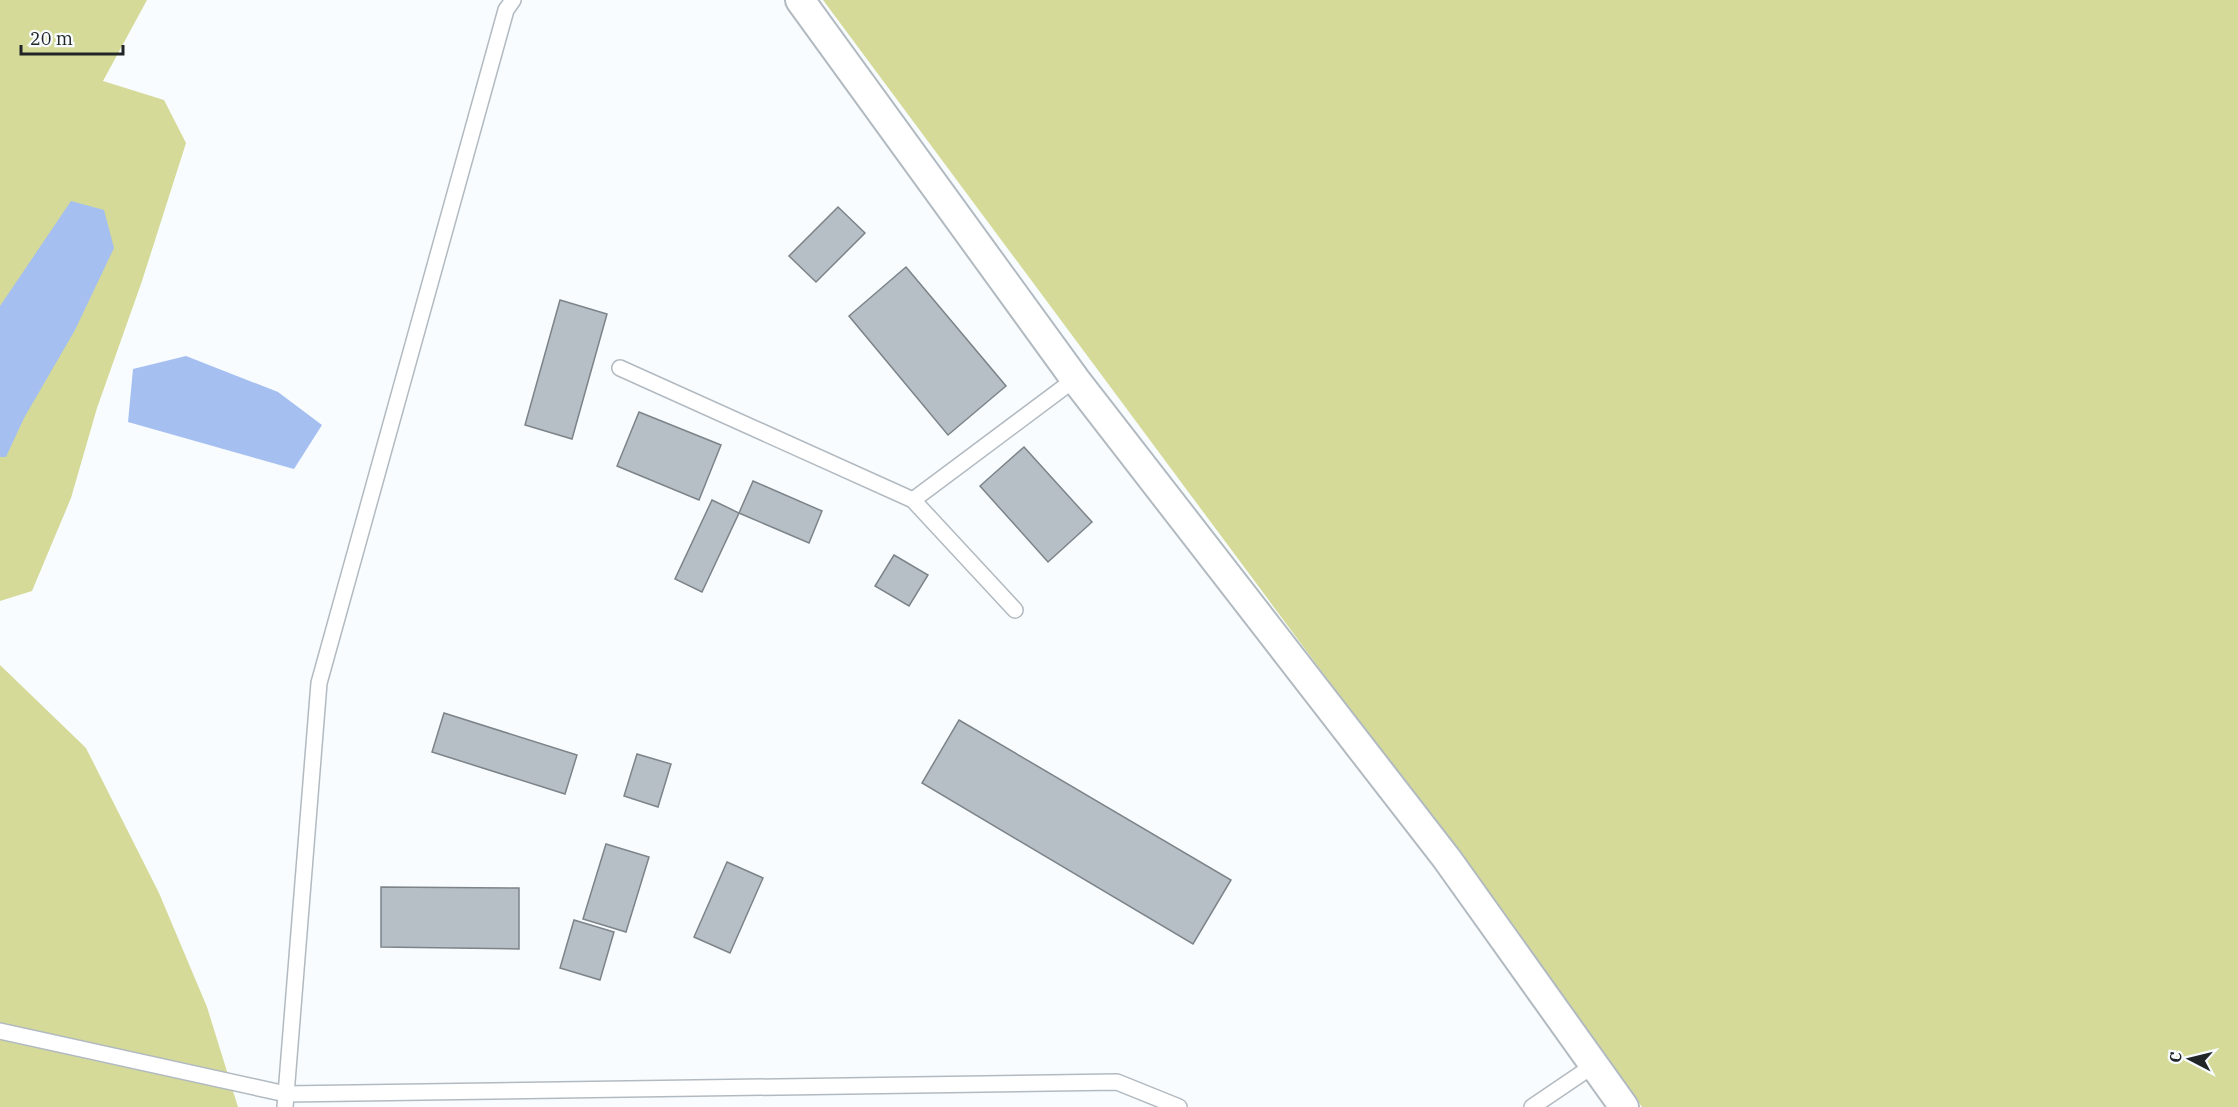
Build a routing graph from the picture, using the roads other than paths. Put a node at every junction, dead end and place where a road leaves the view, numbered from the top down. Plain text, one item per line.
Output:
1 (513, 0) edge
2 (800, 0) edge
3 (620, 368) dead end
4 (1075, 380) junction
5 (913, 500) junction
6 (1015, 610) dead end
7 (0, 1031) edge
8 (1594, 1065) junction
9 (285, 1101) edge
10 (1179, 1107) edge
11 (1532, 1107) edge
12 (1624, 1107) edge

1 - 9 lane
2 - 4 street
3 - 5 lane
4 - 5 lane
4 - 8 street
5 - 6 lane
7 - 9 lane
8 - 11 lane
8 - 12 street
9 - 10 lane

